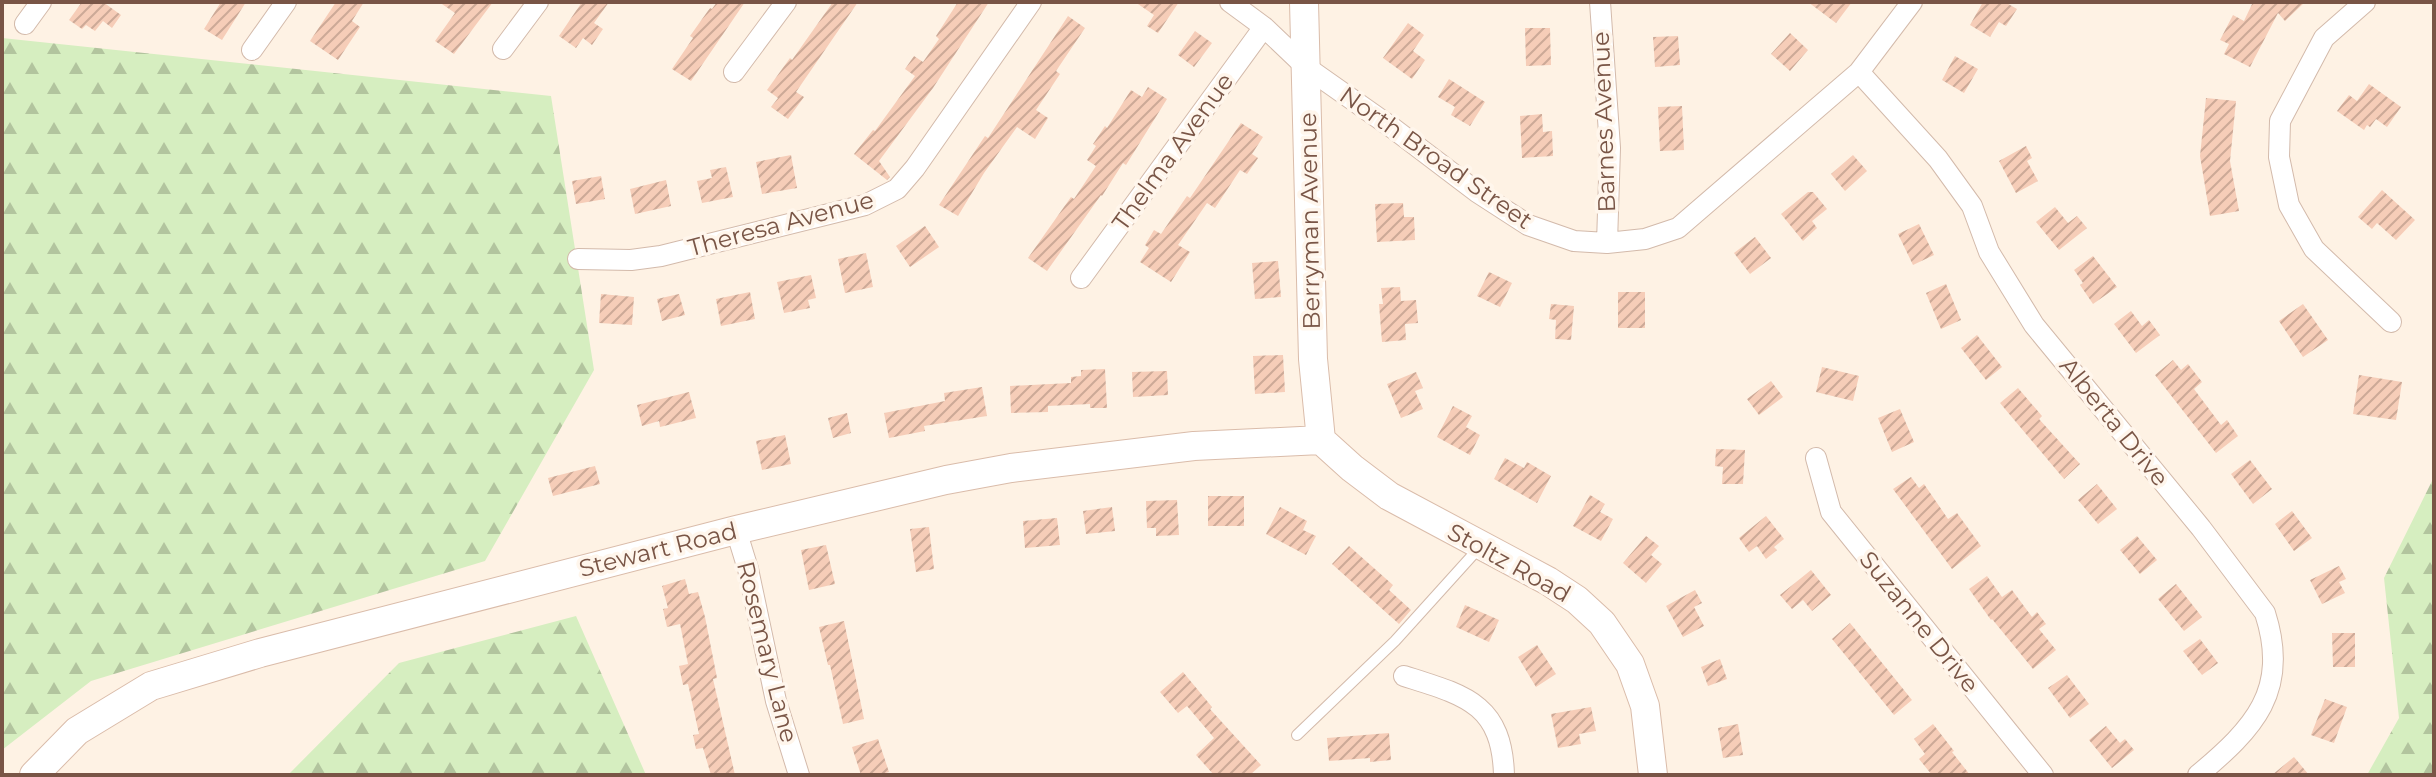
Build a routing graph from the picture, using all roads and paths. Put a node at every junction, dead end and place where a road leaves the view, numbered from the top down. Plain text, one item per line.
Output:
1 (41, 2) edge
2 (286, 2) edge
3 (538, 2) edge
4 (786, 2) edge
5 (1031, 2) edge
6 (1230, 2) edge
7 (1304, 2) edge
8 (1600, 2) edge
9 (1912, 2) edge
10 (2365, 2) edge
11 (25, 24) dead end
12 (1264, 27) junction
13 (503, 49) dead end
14 (252, 50) dead end
15 (1306, 67) junction
16 (734, 72) dead end
17 (1859, 72) junction
18 (1607, 243) junction
19 (578, 259) dead end
20 (1081, 278) dead end
21 (2391, 322) dead end
22 (1321, 440) junction
23 (1816, 458) dead end
24 (736, 530) junction
25 (1481, 547) junction
26 (1404, 676) dead end
27 (1297, 735) dead end
28 (34, 775) edge
29 (799, 775) edge
30 (1504, 775) edge
31 (1653, 775) edge
32 (2043, 775) edge
33 (2198, 775) edge

1 - 11 street
2 - 14 street
3 - 13 street
4 - 16 street
5 - 19 street, Theresa Avenue
6 - 12 street, North Broad Street
7 - 15 street, Berryman Avenue
8 - 18 street, Barnes Avenue
9 - 17 street, North Broad Street
10 - 21 street
12 - 15 street, North Broad Street
12 - 20 street, Thelma Avenue
15 - 18 street, North Broad Street
15 - 22 street, Berryman Avenue
17 - 18 street, North Broad Street
17 - 33 street, Alberta Drive
22 - 24 street, Stewart Road
22 - 25 street, Stoltz Road
23 - 32 street, Suzanne Drive
24 - 28 street, Stewart Road
24 - 29 street, Rosemary Lane
25 - 27 lane
25 - 31 street, Stoltz Road
26 - 30 street

